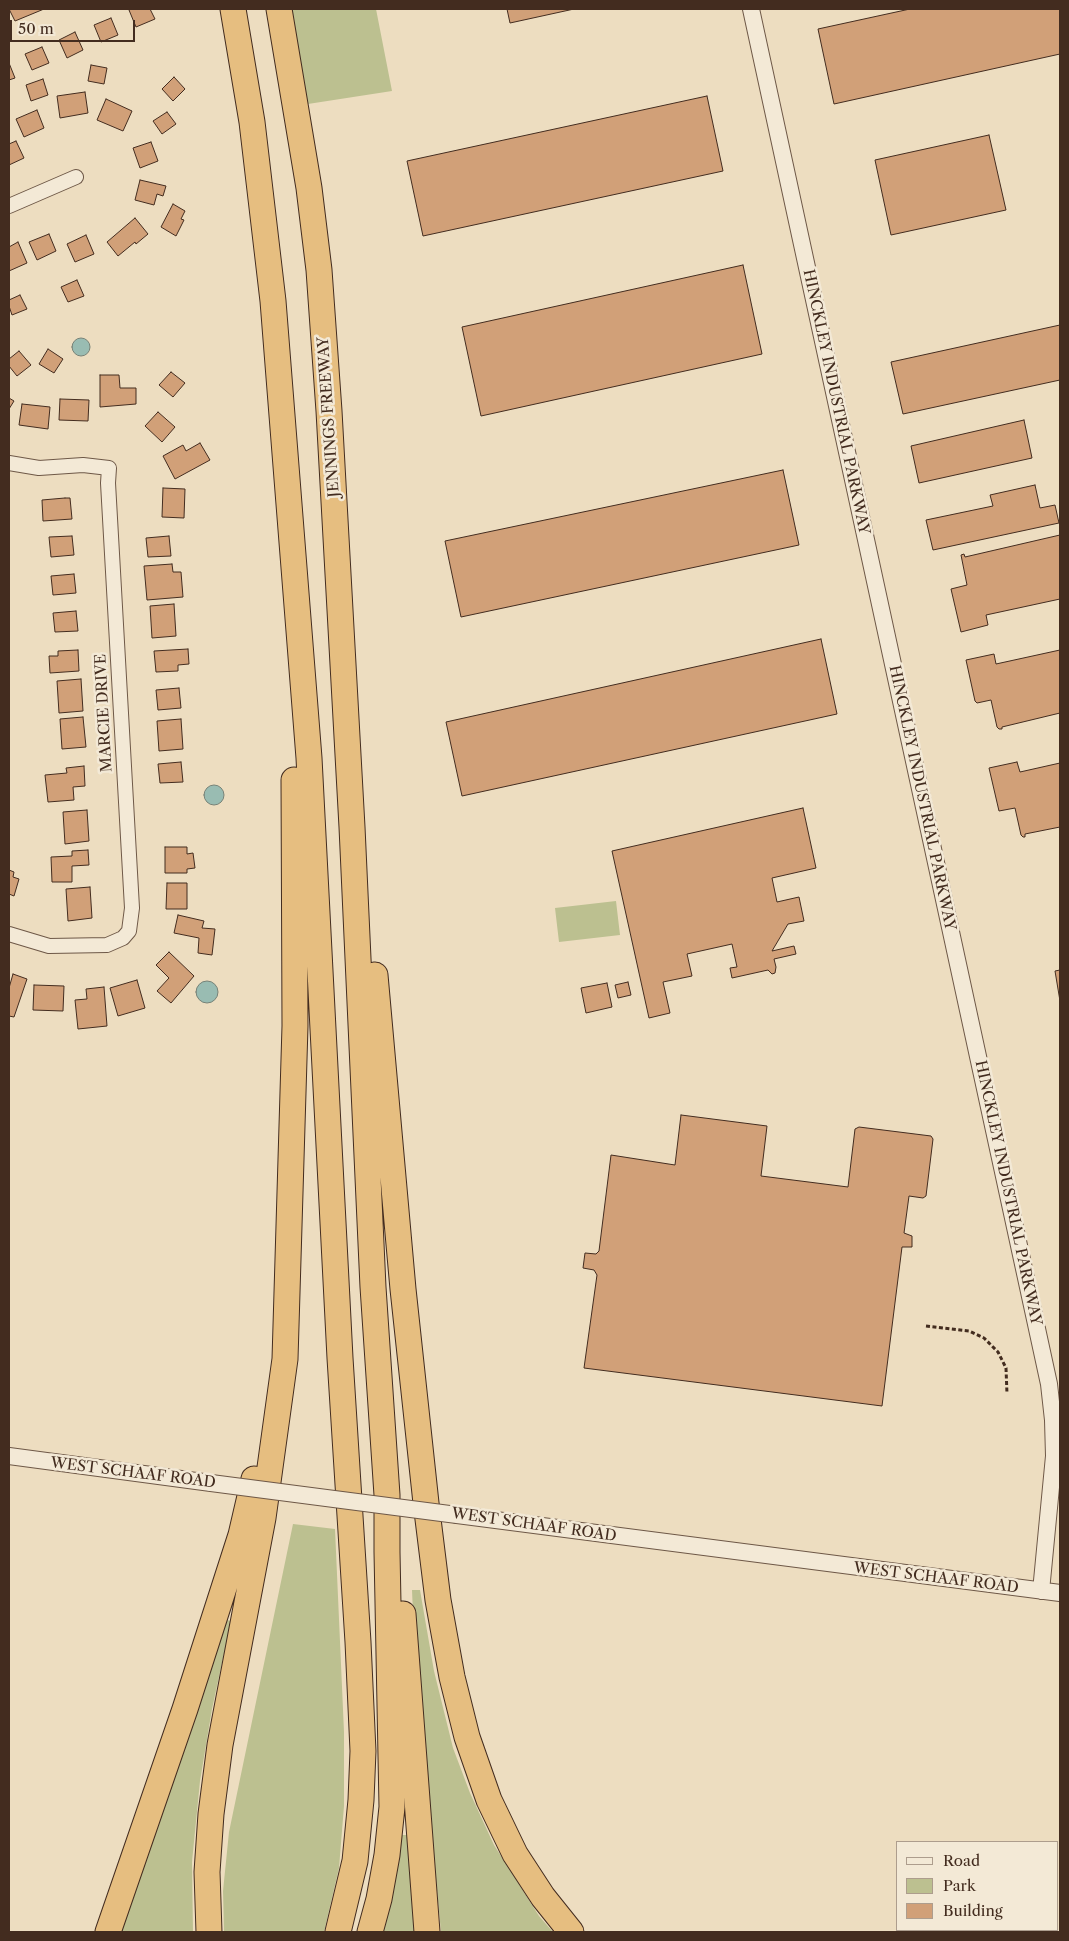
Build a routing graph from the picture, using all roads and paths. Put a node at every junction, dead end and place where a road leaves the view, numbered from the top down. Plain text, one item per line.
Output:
1 (233, 9) edge
2 (279, 9) edge
3 (751, 9) edge
4 (76, 177) dead end
5 (9, 206) edge
6 (9, 464) edge
7 (296, 617) junction
8 (352, 827) junction
9 (9, 934) edge
10 (289, 1244) junction
11 (926, 1326) dead end
12 (1007, 1394) dead end
13 (9, 1456) edge
14 (387, 1495) junction
15 (1040, 1590) junction
16 (1060, 1593) edge
17 (108, 1932) edge
18 (209, 1932) edge
19 (338, 1932) edge
20 (370, 1932) edge
21 (427, 1932) edge
22 (571, 1932) edge

1 - 7 highway
2 - 8 highway, JENNINGS FREEWAY
3 - 15 street, HINCKLEY INDUSTRIAL PARKWAY
4 - 5 street
6 - 9 street, MARCIE DRIVE
7 - 10 highway
7 - 19 highway
8 - 14 highway
8 - 22 highway
10 - 17 highway
10 - 18 highway
11 - 12 path
13 - 15 street, WEST SCHAAF ROAD, bridge
14 - 20 highway
14 - 21 highway
15 - 16 street, WEST SCHAAF ROAD

